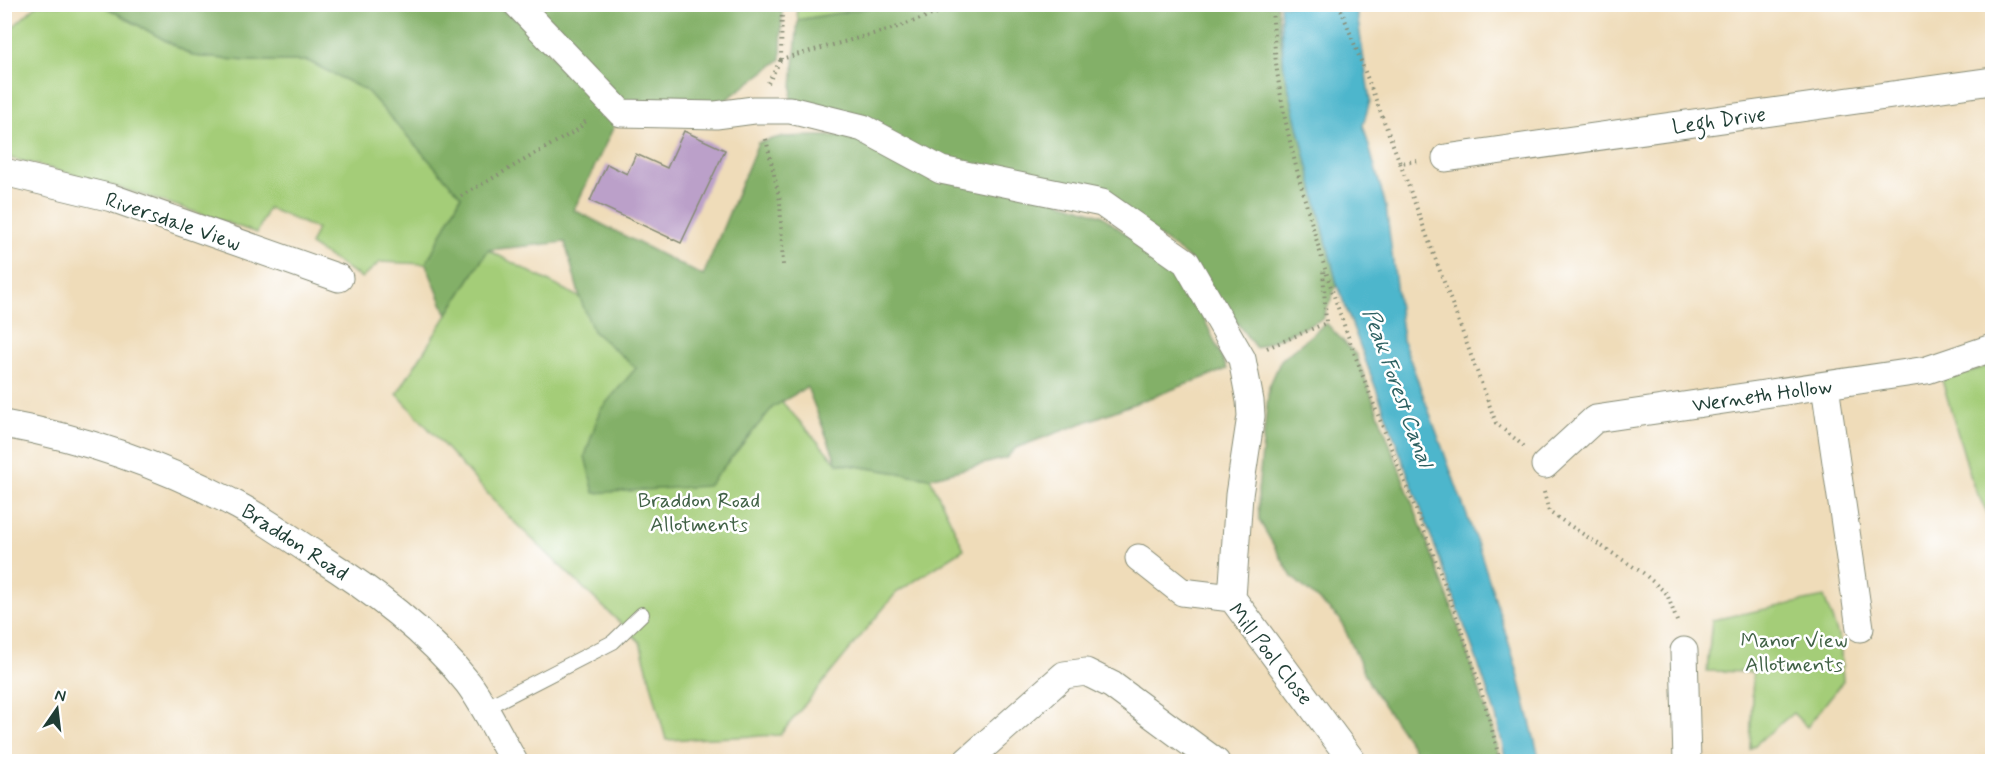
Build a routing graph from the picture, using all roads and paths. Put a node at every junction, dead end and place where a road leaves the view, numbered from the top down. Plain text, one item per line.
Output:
1 (517, 4) edge
2 (782, 4) edge
3 (962, 4) edge
4 (1271, 4) edge
5 (1339, 4) edge
6 (1992, 81) edge
7 (754, 110) junction
8 (577, 130) dead end
9 (1446, 158) joint
10 (1400, 163) junction
11 (4, 172) edge
12 (461, 196) dead end
13 (1323, 262) junction
14 (783, 265) dead end
15 (339, 278) dead end
16 (1992, 348) edge
17 (1242, 359) junction
18 (1825, 386) junction
19 (4, 424) edge
20 (1545, 465) junction
21 (1139, 558) dead end
22 (1232, 598) junction
23 (642, 614) dead end
24 (1860, 628) dead end
25 (1684, 651) joint
26 (483, 709) junction
27 (514, 762) edge
28 (966, 762) edge
29 (1216, 762) edge
30 (1353, 762) edge
31 (1500, 762) edge
32 (1687, 762) edge

1 - 7 street
2 - 3 path
4 - 13 path
5 - 10 path
6 - 9 street, Legh Drive
7 - 14 path
7 - 17 street
8 - 12 path
9 - 10 path
10 - 20 path
11 - 15 street, Riversdale View
13 - 17 path
13 - 31 path
16 - 18 street, Werneth Hollow
17 - 22 street
18 - 20 street, Werneth Hollow
18 - 24 street
19 - 26 street, Braddon Road
20 - 25 path
21 - 22 street, Mill Pool Close
22 - 30 street, Mill Pool Close
23 - 26 lane
25 - 32 street
26 - 27 street, Braddon Road
28 - 29 street

